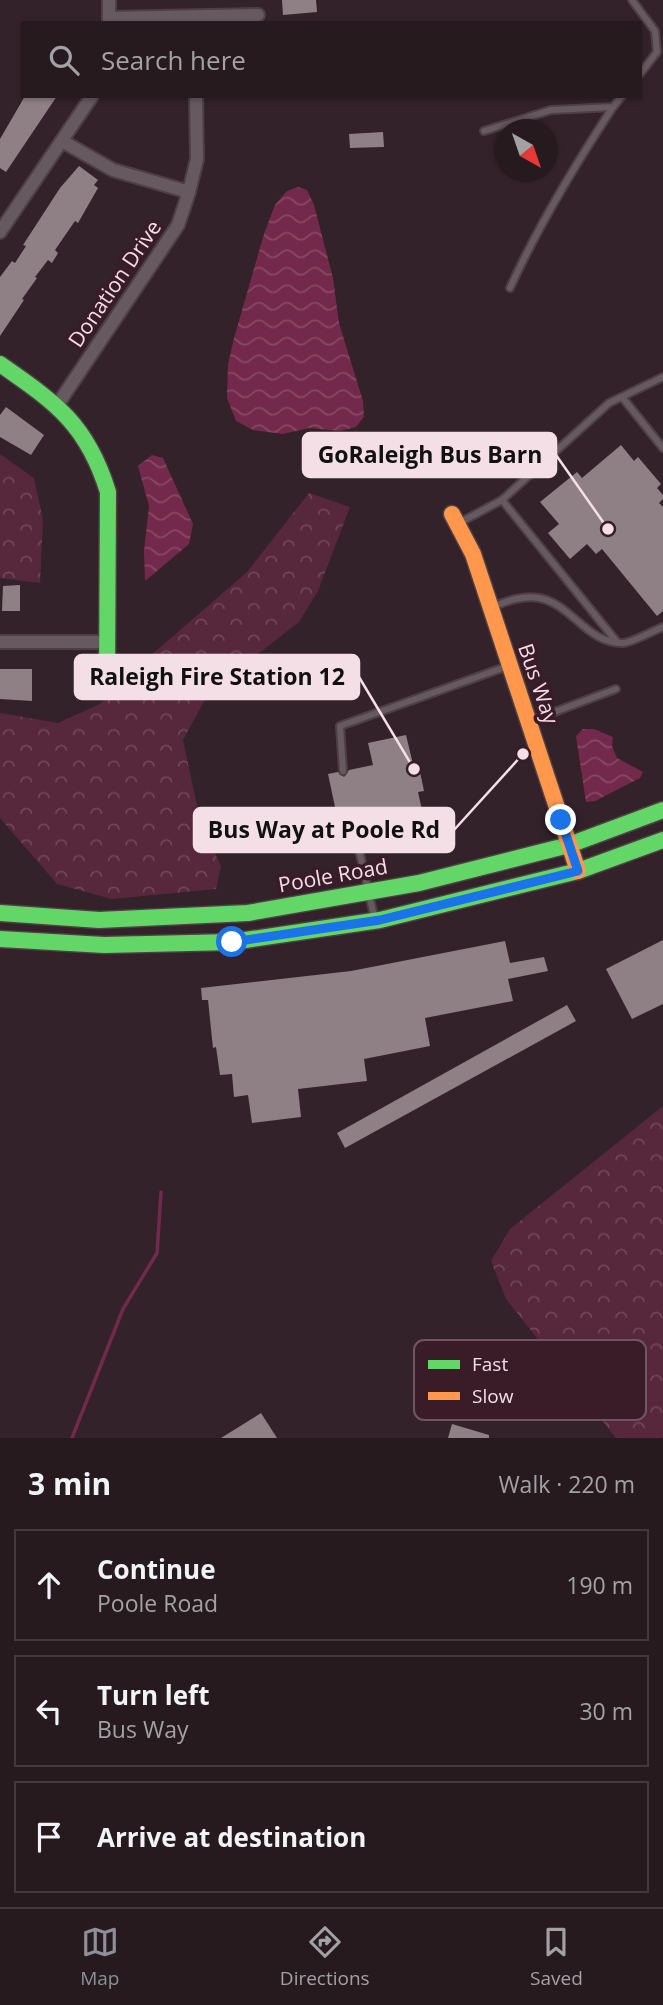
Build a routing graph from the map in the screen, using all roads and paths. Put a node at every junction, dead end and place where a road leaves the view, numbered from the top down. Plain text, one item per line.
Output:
1 (109, 0) edge
2 (632, 0) edge
3 (258, 15) dead end
4 (109, 20) edge
5 (196, 20) edge
6 (642, 71) edge
7 (91, 98) edge
8 (196, 98) edge
9 (620, 98) edge
10 (613, 107) junction
11 (484, 131) dead end
12 (62, 141) junction
13 (189, 192) junction
14 (0, 232) edge
15 (509, 288) dead end
16 (0, 364) edge
17 (663, 377) edge
18 (622, 397) junction
19 (58, 404) junction
20 (663, 448) edge
21 (502, 500) junction
22 (454, 519) joint
23 (490, 607) junction
24 (663, 628) edge
25 (0, 642) edge
26 (107, 642) junction
27 (617, 642) junction
28 (510, 666) junction
29 (107, 681) dead end
30 (616, 689) dead end
31 (529, 721) junction
32 (343, 771) dead end
33 (663, 810) edge
34 (352, 819) dead end
35 (663, 840) edge
36 (569, 845) junction
37 (578, 871) junction
38 (369, 891) junction
39 (0, 913) edge
40 (99, 920) junction
41 (375, 921) junction
42 (0, 940) edge
43 (104, 945) junction

1 - 4 street
2 - 6 lane
3 - 5 street
4 - 5 street
7 - 12 street
8 - 13 street, Donation Drive
9 - 10 lane
10 - 11 lane
10 - 15 lane
12 - 13 street
12 - 14 street
13 - 19 street, Donation Drive
16 - 19 main road
17 - 18 lane
18 - 20 lane
18 - 21 lane
19 - 26 main road
21 - 22 lane
21 - 27 lane
22 - 23 main road, Bus Way
23 - 27 lane
23 - 28 main road, Bus Way
24 - 27 lane
25 - 26 street
26 - 29 main road
28 - 31 main road, Bus Way
28 - 32 lane
30 - 31 lane
31 - 36 main road, Bus Way
33 - 36 main road, Poole Road
34 - 38 lane
35 - 37 main road
36 - 37 main road, Bus Way
36 - 38 main road, Poole Road
37 - 41 main road
38 - 40 main road, Poole Road
38 - 41 lane
39 - 40 main road, Poole Road
40 - 43 main road
41 - 43 main road
42 - 43 main road

